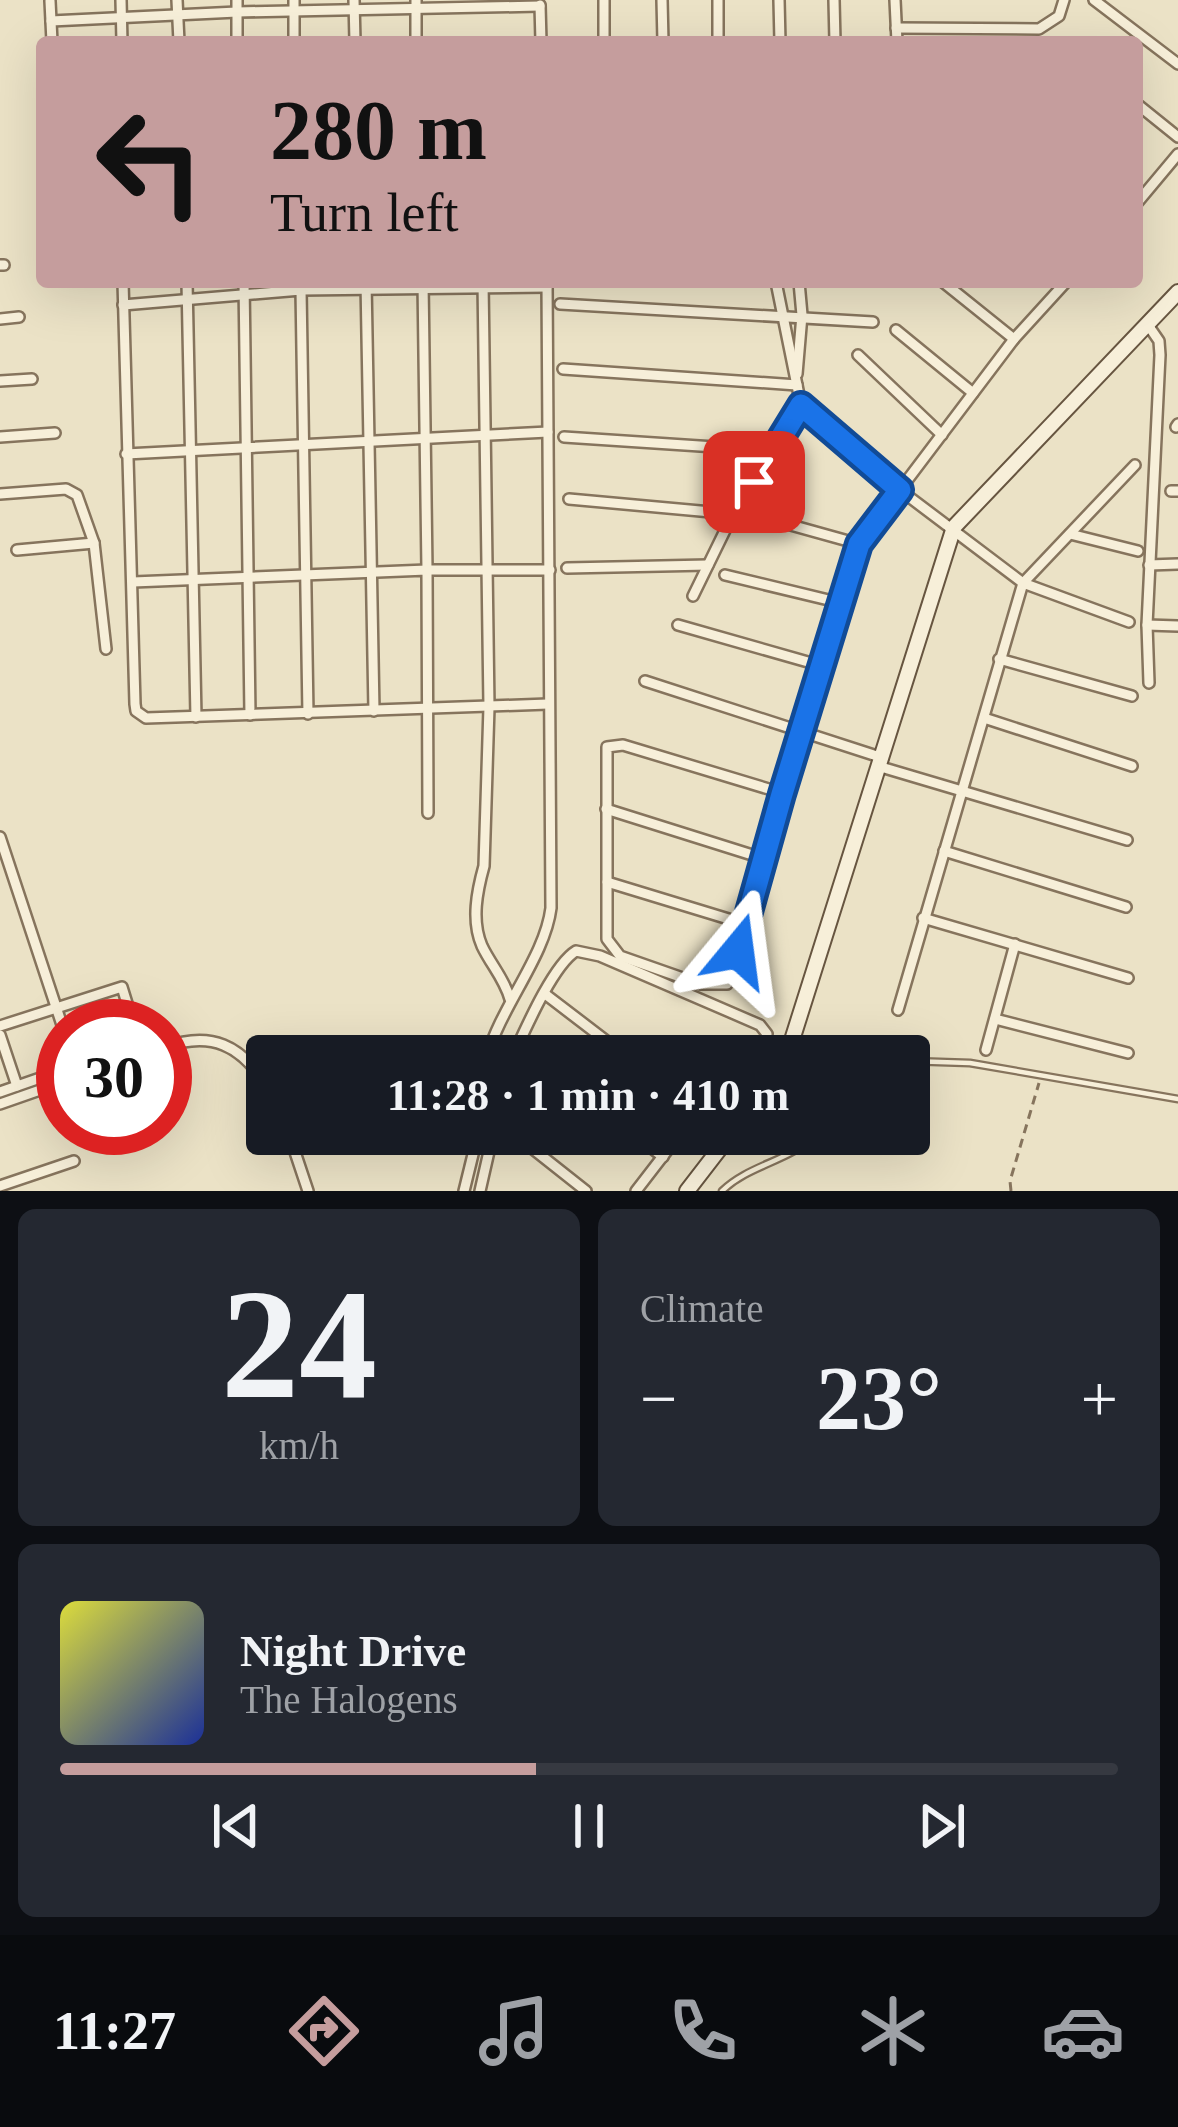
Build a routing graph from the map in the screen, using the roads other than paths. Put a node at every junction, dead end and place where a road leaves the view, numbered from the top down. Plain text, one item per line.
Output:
1 (121, 0) edge
2 (177, 0) edge
3 (604, 0) edge
4 (662, 0) edge
5 (718, 0) edge
6 (779, 0) edge
7 (834, 0) edge
8 (895, 0) edge
9 (1064, 0) edge
10 (1094, 0) edge
11 (50, 1) edge
12 (472, 2) edge
13 (416, 3) edge
14 (540, 3) edge
15 (354, 5) edge
16 (237, 6) edge
17 (294, 6) edge
18 (178, 15) junction
19 (122, 16) junction
20 (50, 21) junction
21 (896, 28) junction
22 (51, 36) edge
23 (122, 36) edge
24 (179, 36) edge
25 (355, 36) edge
26 (416, 36) edge
27 (541, 36) edge
28 (604, 36) edge
29 (662, 36) edge
30 (718, 36) edge
31 (780, 36) edge
32 (836, 36) edge
33 (897, 36) edge
34 (1141, 36) edge
35 (1143, 37) edge
36 (1178, 64) edge
37 (1143, 109) edge
38 (1178, 137) edge
39 (1178, 154) edge
40 (1143, 192) edge
41 (123, 288) edge
42 (187, 288) edge
43 (238, 288) edge
44 (244, 288) edge
45 (301, 288) edge
46 (366, 288) edge
47 (423, 288) edge
48 (483, 288) edge
49 (547, 288) edge
50 (777, 288) edge
51 (800, 288) edge
52 (950, 288) edge
53 (1048, 288) edge
54 (1060, 288) edge
55 (1178, 292) edge
56 (1055, 294) junction
57 (188, 297) junction
58 (560, 304) dead end
59 (123, 305) junction
60 (782, 314) junction
61 (802, 315) junction
62 (19, 317) dead end
63 (0, 319) edge
64 (873, 322) dead end
65 (1148, 326) junction
66 (896, 330) dead end
67 (1014, 339) junction
68 (858, 355) dead end
69 (563, 369) dead end
70 (32, 379) dead end
71 (0, 381) edge
72 (796, 385) junction
73 (973, 393) junction
74 (801, 405) junction
75 (548, 432) junction
76 (56, 433) dead end
77 (942, 435) junction
78 (484, 436) junction
79 (0, 437) edge
80 (564, 437) dead end
81 (424, 441) junction
82 (368, 442) junction
83 (303, 445) junction
84 (243, 448) junction
85 (190, 451) junction
86 (775, 451) junction
87 (126, 454) junction
88 (1136, 465) dead end
89 (900, 490) junction
90 (0, 494) edge
91 (569, 499) dead end
92 (733, 514) junction
93 (762, 517) dead end
94 (954, 527) junction
95 (1070, 534) junction
96 (94, 543) junction
97 (859, 544) junction
98 (17, 550) dead end
99 (1138, 551) dead end
100 (1178, 564) edge
101 (708, 565) junction
102 (1149, 565) junction
103 (566, 568) dead end
104 (427, 570) junction
105 (485, 570) junction
106 (550, 570) junction
107 (370, 574) junction
108 (725, 575) dead end
109 (305, 577) junction
110 (245, 578) junction
111 (192, 579) junction
112 (134, 582) junction
113 (1023, 583) junction
114 (694, 596) dead end
115 (842, 603) junction
116 (1129, 622) dead end
117 (678, 625) dead end
118 (1147, 626) junction
119 (1178, 626) edge
120 (106, 649) dead end
121 (999, 659) junction
122 (822, 665) junction
123 (645, 681) dead end
124 (1149, 683) dead end
125 (1132, 696) dead end
126 (548, 704) junction
127 (489, 707) junction
128 (429, 709) junction
129 (374, 711) junction
130 (308, 714) junction
131 (250, 715) junction
132 (196, 717) junction
133 (983, 718) junction
134 (801, 733) junction
135 (882, 763) junction
136 (1132, 766) dead end
137 (962, 792) junction
138 (782, 794) junction
139 (606, 808) junction
140 (428, 813) dead end
141 (0, 837) edge
142 (1127, 840) dead end
143 (944, 851) junction
144 (765, 860) junction
145 (607, 882) junction
146 (1126, 908) dead end
147 (923, 918) junction
148 (745, 924) junction
149 (1015, 944) junction
150 (1129, 978) dead end
151 (545, 994) junction
152 (52, 999) edge
153 (88, 999) edge
154 (126, 999) edge
155 (510, 1000) junction
156 (898, 1010) dead end
157 (36, 1017) edge
158 (995, 1019) junction
159 (0, 1030) edge
160 (496, 1035) edge
161 (523, 1035) edge
162 (599, 1035) edge
163 (767, 1035) edge
164 (795, 1035) edge
165 (192, 1042) edge
166 (986, 1050) dead end
167 (1129, 1053) dead end
168 (246, 1059) edge
169 (930, 1060) edge
170 (36, 1079) edge
171 (16, 1086) junction
172 (36, 1091) edge
173 (0, 1092) edge
174 (1178, 1099) edge
175 (0, 1104) edge
176 (297, 1155) edge
177 (473, 1155) edge
178 (488, 1155) edge
179 (541, 1155) edge
180 (715, 1155) edge
181 (793, 1155) edge
182 (663, 1156) edge
183 (74, 1161) dead end
184 (0, 1186) edge
185 (308, 1191) edge
186 (464, 1191) edge
187 (480, 1191) edge
188 (586, 1191) edge
189 (636, 1191) edge
190 (687, 1191) edge
191 (722, 1191) edge

1 - 19 street
2 - 18 street
3 - 28 street
4 - 29 street
5 - 30 street
6 - 31 street
7 - 32 street
8 - 21 street
9 - 21 street
10 - 34 street
11 - 20 street
12 - 13 street
12 - 14 street
13 - 15 street
13 - 26 street
14 - 27 street
15 - 17 street
15 - 25 street
16 - 17 street
16 - 18 street
18 - 19 street
18 - 24 street
19 - 20 street
19 - 23 street
20 - 22 street
21 - 33 street
35 - 36 street
37 - 38 street
39 - 40 street
41 - 59 street
42 - 57 street
43 - 57 street
44 - 84 street
45 - 83 street
46 - 82 street
47 - 81 street
48 - 78 street
49 - 75 street
50 - 60 street
51 - 61 street
52 - 67 street
53 - 56 street
54 - 56 street
55 - 65 main road
56 - 67 street
57 - 59 street
57 - 85 street
58 - 60 street
59 - 87 street
60 - 61 street
60 - 72 street
61 - 64 street
61 - 72 street
62 - 63 street
65 - 94 main road
65 - 102 street
66 - 73 street
67 - 73 street
68 - 77 street
69 - 72 street
70 - 71 street
72 - 74 street
73 - 77 street
74 - 86 street
74 - 89 street
75 - 78 street
75 - 106 street
76 - 79 street
77 - 89 street
78 - 81 street
78 - 105 street
80 - 86 street
81 - 82 street
81 - 104 street
82 - 83 street
82 - 107 street
83 - 84 street
83 - 109 street
84 - 85 street
84 - 110 street
85 - 87 street
85 - 111 street
86 - 92 street
87 - 112 street
88 - 95 street
89 - 94 street
89 - 97 street
90 - 96 street
91 - 92 street
92 - 101 street
93 - 97 street
94 - 113 street
94 - 135 main road
95 - 99 street
95 - 113 street
96 - 98 street
96 - 120 street
97 - 115 street
100 - 102 street
101 - 103 street
101 - 114 street
102 - 118 street
104 - 105 street
104 - 107 street
104 - 128 street
105 - 106 street
105 - 127 street
106 - 126 street
107 - 109 street
107 - 129 street
108 - 115 street
109 - 110 street
109 - 130 street
110 - 111 street
110 - 131 street
111 - 112 street
111 - 132 street
112 - 132 street
113 - 116 street
113 - 121 street
115 - 122 street
117 - 122 street
118 - 119 street
118 - 124 street
121 - 125 street
121 - 133 street
122 - 134 street
123 - 134 street
126 - 127 street
126 - 155 street
127 - 128 street
127 - 155 street
128 - 129 street
128 - 140 street
129 - 130 street
130 - 131 street
131 - 132 street
133 - 136 street
133 - 137 street
134 - 135 street
134 - 138 street
135 - 137 street
135 - 164 main road
137 - 142 street
137 - 143 street
138 - 139 street
138 - 144 street
139 - 144 street
139 - 145 street
141 - 152 street
143 - 146 street
143 - 147 street
144 - 148 street
145 - 148 street
145 - 148 street
147 - 149 street
147 - 156 street
149 - 150 street
149 - 158 street
151 - 161 street
151 - 162 street
151 - 163 street
153 - 154 street
155 - 160 street
157 - 159 street
158 - 166 street
158 - 167 street
159 - 171 street
165 - 168 street
169 - 174 lane
170 - 171 street
171 - 173 street
172 - 175 street
176 - 185 street
177 - 186 street
178 - 187 street
179 - 188 street
180 - 190 main road
181 - 191 lane
182 - 189 street
183 - 184 street

